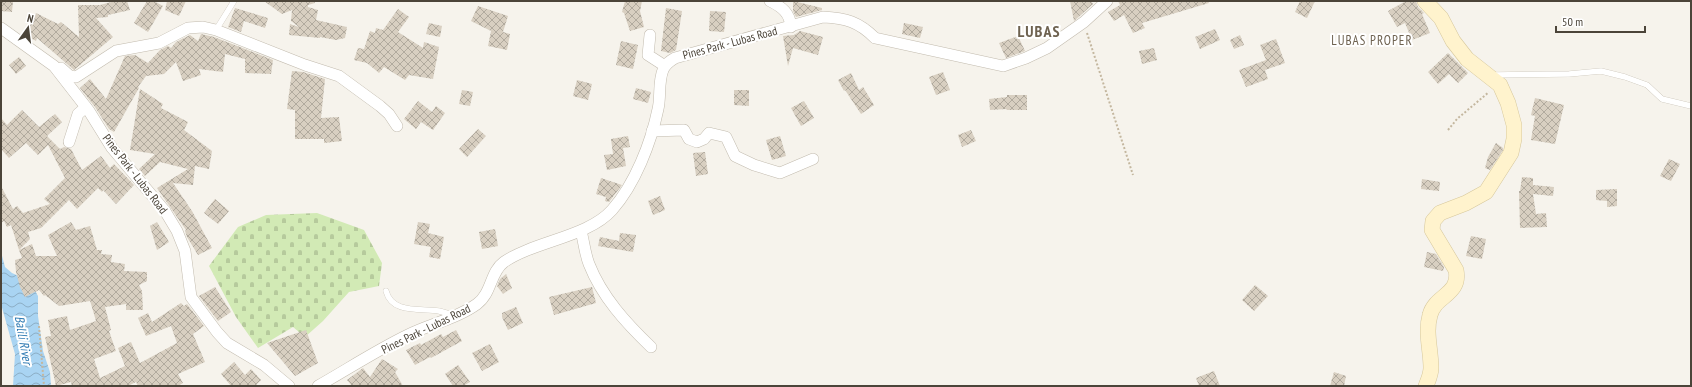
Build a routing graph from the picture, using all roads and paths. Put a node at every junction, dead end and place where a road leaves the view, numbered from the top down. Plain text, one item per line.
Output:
1 (234, 1) edge
2 (770, 1) edge
3 (1107, 1) edge
4 (1425, 1) edge
5 (1084, 22) junction
6 (791, 27) junction
7 (1, 28) edge
8 (216, 30) junction
9 (650, 35) dead end
10 (54, 66) junction
11 (666, 66) junction
12 (1487, 74) junction
13 (1500, 85) junction
14 (1691, 106) edge
15 (86, 107) junction
16 (397, 126) dead end
17 (652, 130) junction
18 (1448, 130) dead end
19 (69, 142) dead end
20 (814, 158) dead end
21 (1133, 175) dead end
22 (581, 231) junction
23 (386, 291) dead end
24 (454, 316) junction
25 (39, 326) dead end
26 (651, 347) dead end
27 (44, 386) edge
28 (289, 386) edge
29 (318, 386) edge
30 (1426, 386) edge

1 - 8 lane
2 - 6 street
3 - 5 street, Pines Park - Lubas Road
4 - 12 main road
5 - 6 street, Pines Park - Lubas Road
5 - 21 path
6 - 11 street, Pines Park - Lubas Road
7 - 10 street, Pines Park - Lubas Road
8 - 10 street
8 - 16 street
9 - 11 street
10 - 15 street, Pines Park - Lubas Road
11 - 17 street, Pines Park - Lubas Road
12 - 13 main road
12 - 14 lane
13 - 18 path
13 - 30 main road
15 - 19 street
15 - 28 street, Pines Park - Lubas Road
17 - 20 street
17 - 22 street, Pines Park - Lubas Road
22 - 24 street, Pines Park - Lubas Road
22 - 26 street
23 - 24 lane
24 - 29 street, Pines Park - Lubas Road
25 - 27 path

